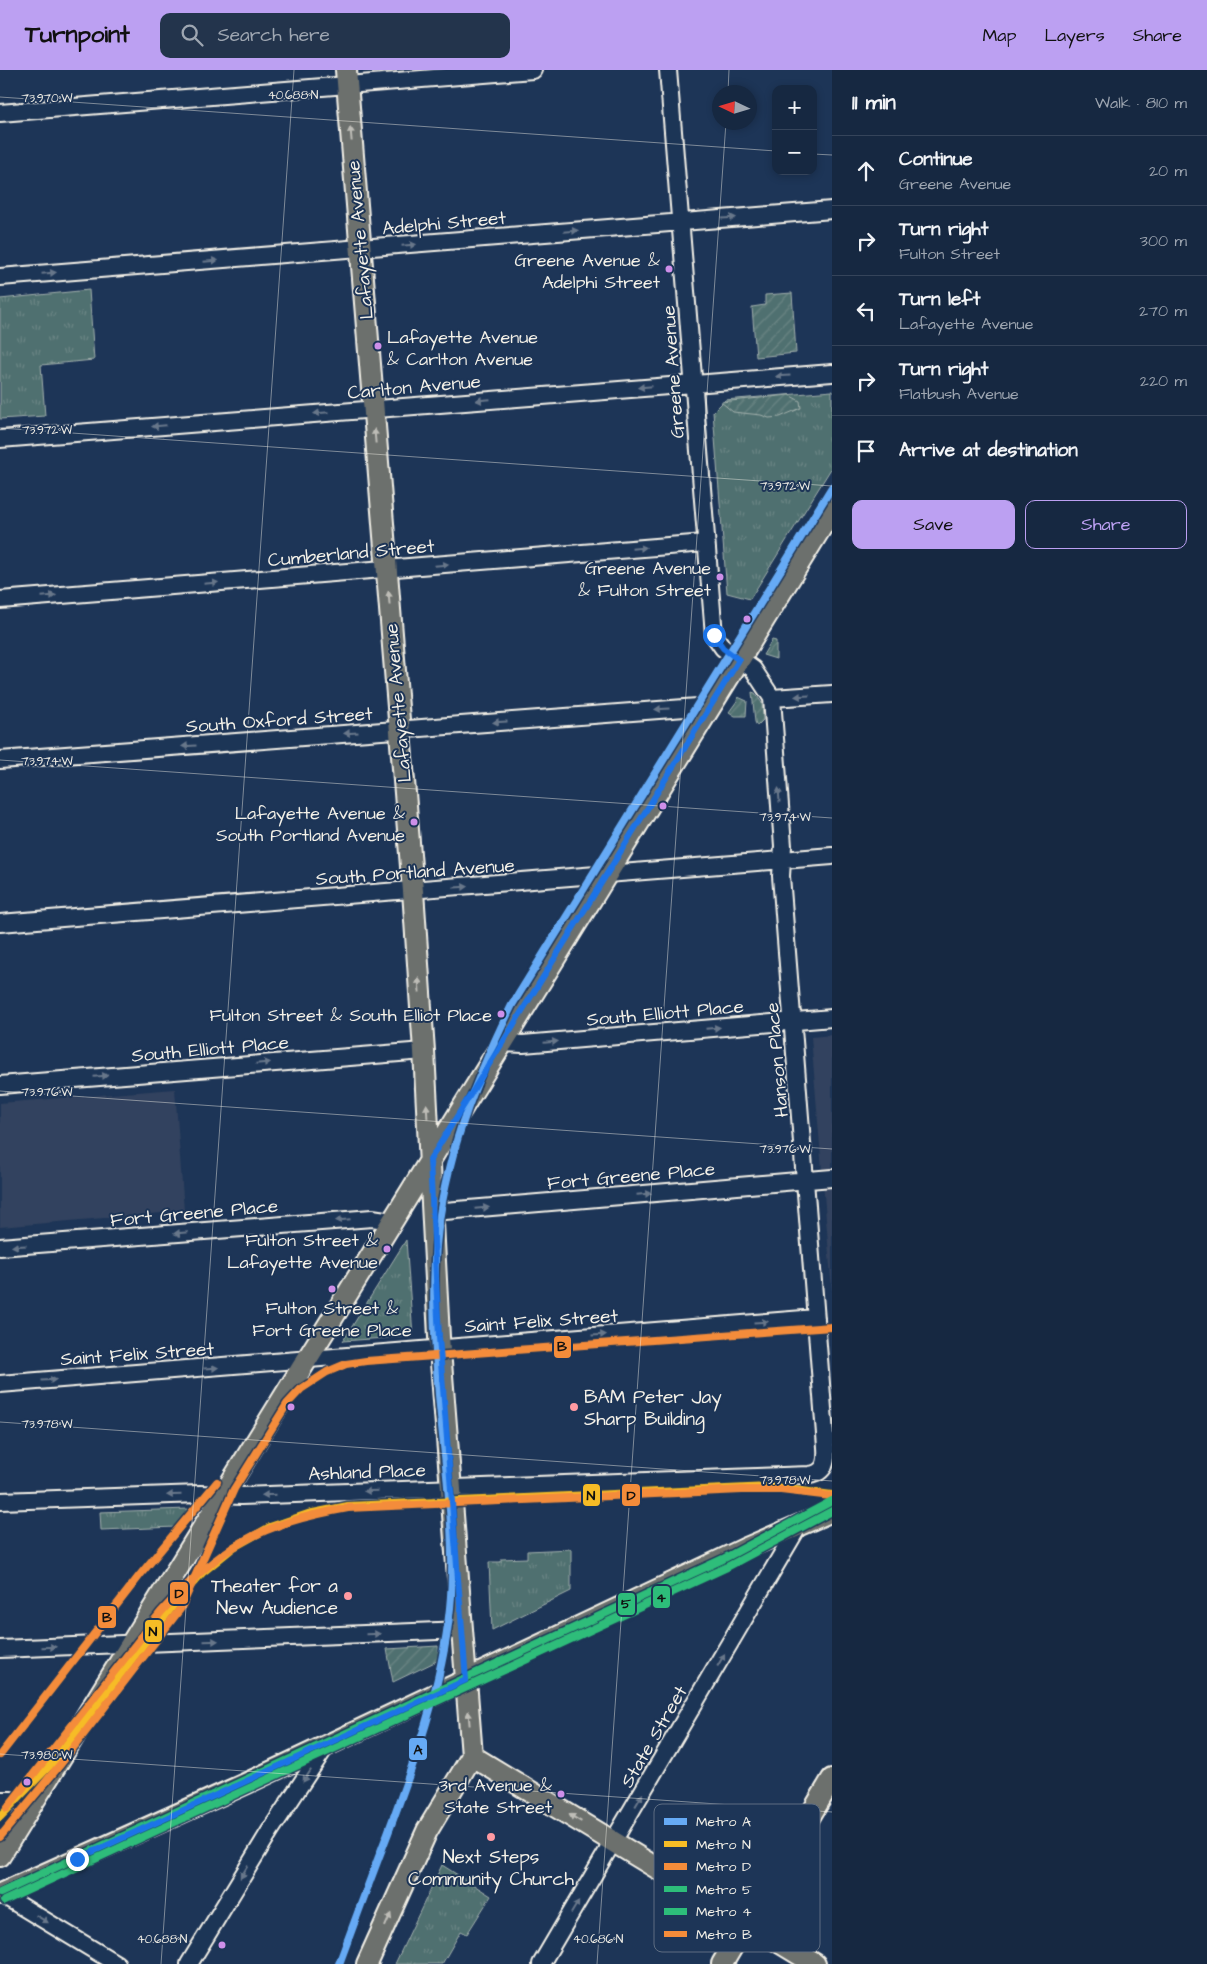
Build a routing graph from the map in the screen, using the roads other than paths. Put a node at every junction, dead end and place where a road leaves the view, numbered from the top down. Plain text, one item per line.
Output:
1 (533, 70) edge
2 (668, 70) edge
3 (346, 78) edge
4 (0, 113) edge
5 (832, 210) edge
6 (681, 222) junction
7 (360, 249) junction
8 (0, 277) edge
9 (832, 373) edge
10 (693, 383) junction
11 (373, 409) junction
12 (0, 439) edge
13 (832, 510) edge
14 (825, 532) edge
15 (705, 543) junction
16 (386, 569) junction
17 (0, 600) edge
18 (739, 660) junction
19 (832, 694) edge
20 (772, 698) junction
21 (711, 706) junction
22 (400, 729) junction
23 (0, 760) edge
24 (832, 856) edge
25 (782, 861) junction
26 (606, 876) junction
27 (412, 891) junction
28 (0, 923) edge
29 (832, 1018) edge
30 (793, 1021) junction
31 (502, 1043) junction
32 (424, 1051) junction
33 (0, 1085) edge
34 (430, 1160) junction
35 (832, 1178) edge
36 (805, 1181) junction
37 (433, 1212) junction
38 (392, 1221) junction
39 (0, 1247) edge
40 (816, 1318) junction
41 (440, 1348) junction
42 (305, 1360) junction
43 (0, 1384) edge
44 (823, 1469) joint
45 (452, 1488) junction
46 (223, 1496) junction
47 (0, 1501) edge
48 (832, 1511) edge
49 (798, 1527) junction
50 (462, 1630) junction
51 (130, 1645) junction
52 (0, 1649) edge
53 (466, 1680) junction
54 (326, 1746) junction
55 (472, 1756) junction
56 (832, 1779) edge
57 (0, 1800) edge
58 (817, 1804) edge
59 (31, 1805) junction
60 (614, 1842) junction
61 (0, 1856) edge
62 (654, 1866) edge
63 (0, 1894) edge
64 (729, 1952) edge
65 (796, 1952) edge
66 (117, 1964) edge
67 (189, 1964) edge
68 (367, 1964) edge
69 (541, 1964) edge
70 (722, 1964) edge
71 (815, 1964) edge

1 - 3 street
2 - 6 street, Greene Avenue
3 - 4 street
7 -> 3 main road, Lafayette Avenue
6 -> 5 street, Adelphi Street
7 -> 6 street, Adelphi Street
6 - 10 street, Greene Avenue
8 -> 7 street, Adelphi Street
7 - 11 main road, Lafayette Avenue
9 -> 10 street, Carlton Avenue
10 -> 11 street, Carlton Avenue
10 - 15 street, Greene Avenue
11 -> 12 street, Carlton Avenue
16 -> 11 main road, Lafayette Avenue
13 - 14 main road
14 - 18 main road
16 -> 15 street, Cumberland Street
15 - 18 street, Greene Avenue
17 -> 16 street, Cumberland Street
22 -> 16 main road, Lafayette Avenue
18 - 20 street, Hanson Place
18 - 21 main road
19 -> 20 street
25 -> 20 street, Hanson Place
21 -> 22 street, South Oxford Street
21 - 26 main road
22 -> 23 street, South Oxford Street
22 - 27 main road, Lafayette Avenue
24 - 25 street, South Portland Avenue
25 - 26 street, South Portland Avenue
25 - 30 street, Hanson Place
27 -> 26 street, South Portland Avenue
26 - 31 main road
27 - 28 street, South Portland Avenue
32 -> 27 main road, Lafayette Avenue
29 - 30 street, South Elliott Place
31 -> 30 street, South Elliott Place
30 - 36 street, Hanson Place
31 - 34 main road
33 -> 32 street, South Elliott Place
34 -> 32 main road, Lafayette Avenue
34 - 37 main road, Lafayette Avenue
34 - 38 main road
35 - 36 street, Fort Greene Place
37 -> 36 street, Fort Greene Place
36 - 40 street, Hanson Place
37 - 41 main road, Lafayette Avenue
38 -> 39 street, Fort Greene Place
38 - 42 main road
41 -> 40 street, Saint Felix Street
40 - 44 street, Hanson Place
41 - 42 street, Saint Felix Street
41 - 45 main road, Lafayette Avenue
43 -> 42 street, Saint Felix Street
42 - 46 main road
44 - 45 street, Ashland Place
45 -> 46 street, Ashland Place
45 - 50 main road, Lafayette Avenue
46 -> 47 street, Ashland Place
46 - 51 main road
48 - 49 main road
49 - 53 main road
60 -> 49 street, State Street
51 -> 50 street
50 - 53 main road, Lafayette Avenue
52 -> 51 street
51 - 59 main road
53 - 54 main road
55 -> 53 main road, Lafayette Avenue
54 - 63 main road
54 -> 67 street
60 -> 55 main road
68 -> 55 main road
56 - 58 main road
57 - 59 street
59 - 61 main road
60 - 62 main road
69 -> 60 street, State Street
63 -> 66 street
64 - 70 main road
65 - 71 main road

